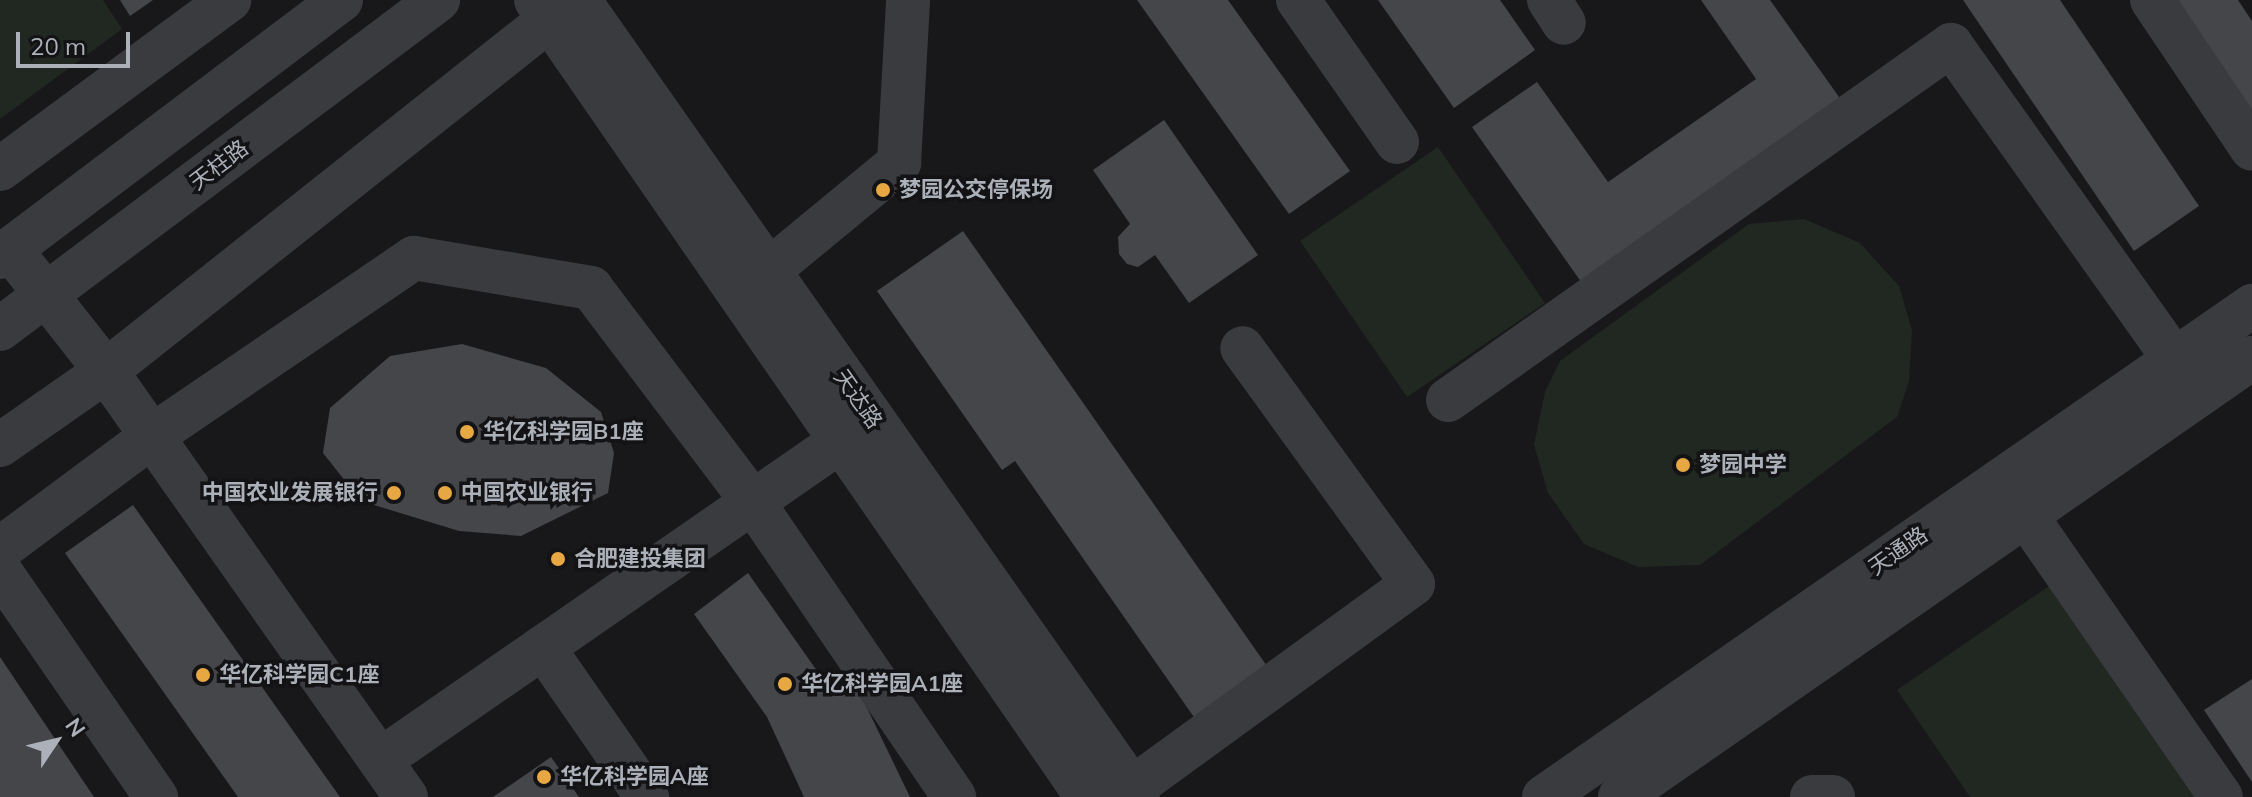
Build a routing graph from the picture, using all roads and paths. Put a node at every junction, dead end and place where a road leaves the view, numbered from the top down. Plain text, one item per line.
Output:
1 (229, 0) edge
2 (341, 0) edge
3 (438, 0) edge
4 (908, 0) edge
5 (1298, 0) edge
6 (2152, 0) edge
7 (560, 5) edge
8 (373, 50) junction
9 (1397, 142) dead end
10 (2252, 149) edge
11 (0, 169) edge
12 (5, 253) edge
13 (755, 283) junction
14 (47, 294) junction
15 (2252, 306) edge
16 (0, 329) edge
17 (1242, 348) dead end
18 (2252, 358) edge
19 (2174, 359) junction
20 (106, 371) junction
21 (1448, 400) dead end
22 (857, 430) junction
23 (152, 436) junction
24 (0, 445) edge
25 (2001, 480) junction
26 (753, 502) junction
27 (2027, 515) junction
28 (0, 549) edge
29 (0, 571) edge
30 (543, 647) junction
31 (380, 760) junction
32 (1130, 794) edge
33 (156, 797) edge
34 (406, 797) edge
35 (647, 797) edge
36 (954, 797) edge
37 (1087, 797) edge
38 (1544, 797) edge
39 (1620, 797) edge
40 (1812, 797) edge
41 (1833, 797) edge
42 (2221, 797) edge

1 - 11 street
2 - 8 street
2 - 12 street
3 - 8 street, 天柱路
4 - 13 street
5 - 9 street
6 - 10 street
7 - 13 street, 天达路
7 - 20 street
8 - 14 street, 天柱路
12 - 14 street
13 - 22 street, 天达路
14 - 16 street, 天柱路
14 - 20 street
15 - 19 street, 天通路
17 - 32 street
18 - 27 street, 天通路
19 - 21 street
19 - 25 street, 天通路
20 - 23 street
20 - 24 street
22 - 26 street
22 - 32 street, 天达路
22 - 37 street, 天达路
23 - 26 street
23 - 28 street
23 - 31 street
25 - 27 street
25 - 38 street, 天通路
26 - 30 street
26 - 36 street
27 - 39 street, 天通路
27 - 42 street
29 - 33 street
30 - 31 street
30 - 35 street
31 - 34 street
40 - 41 street

